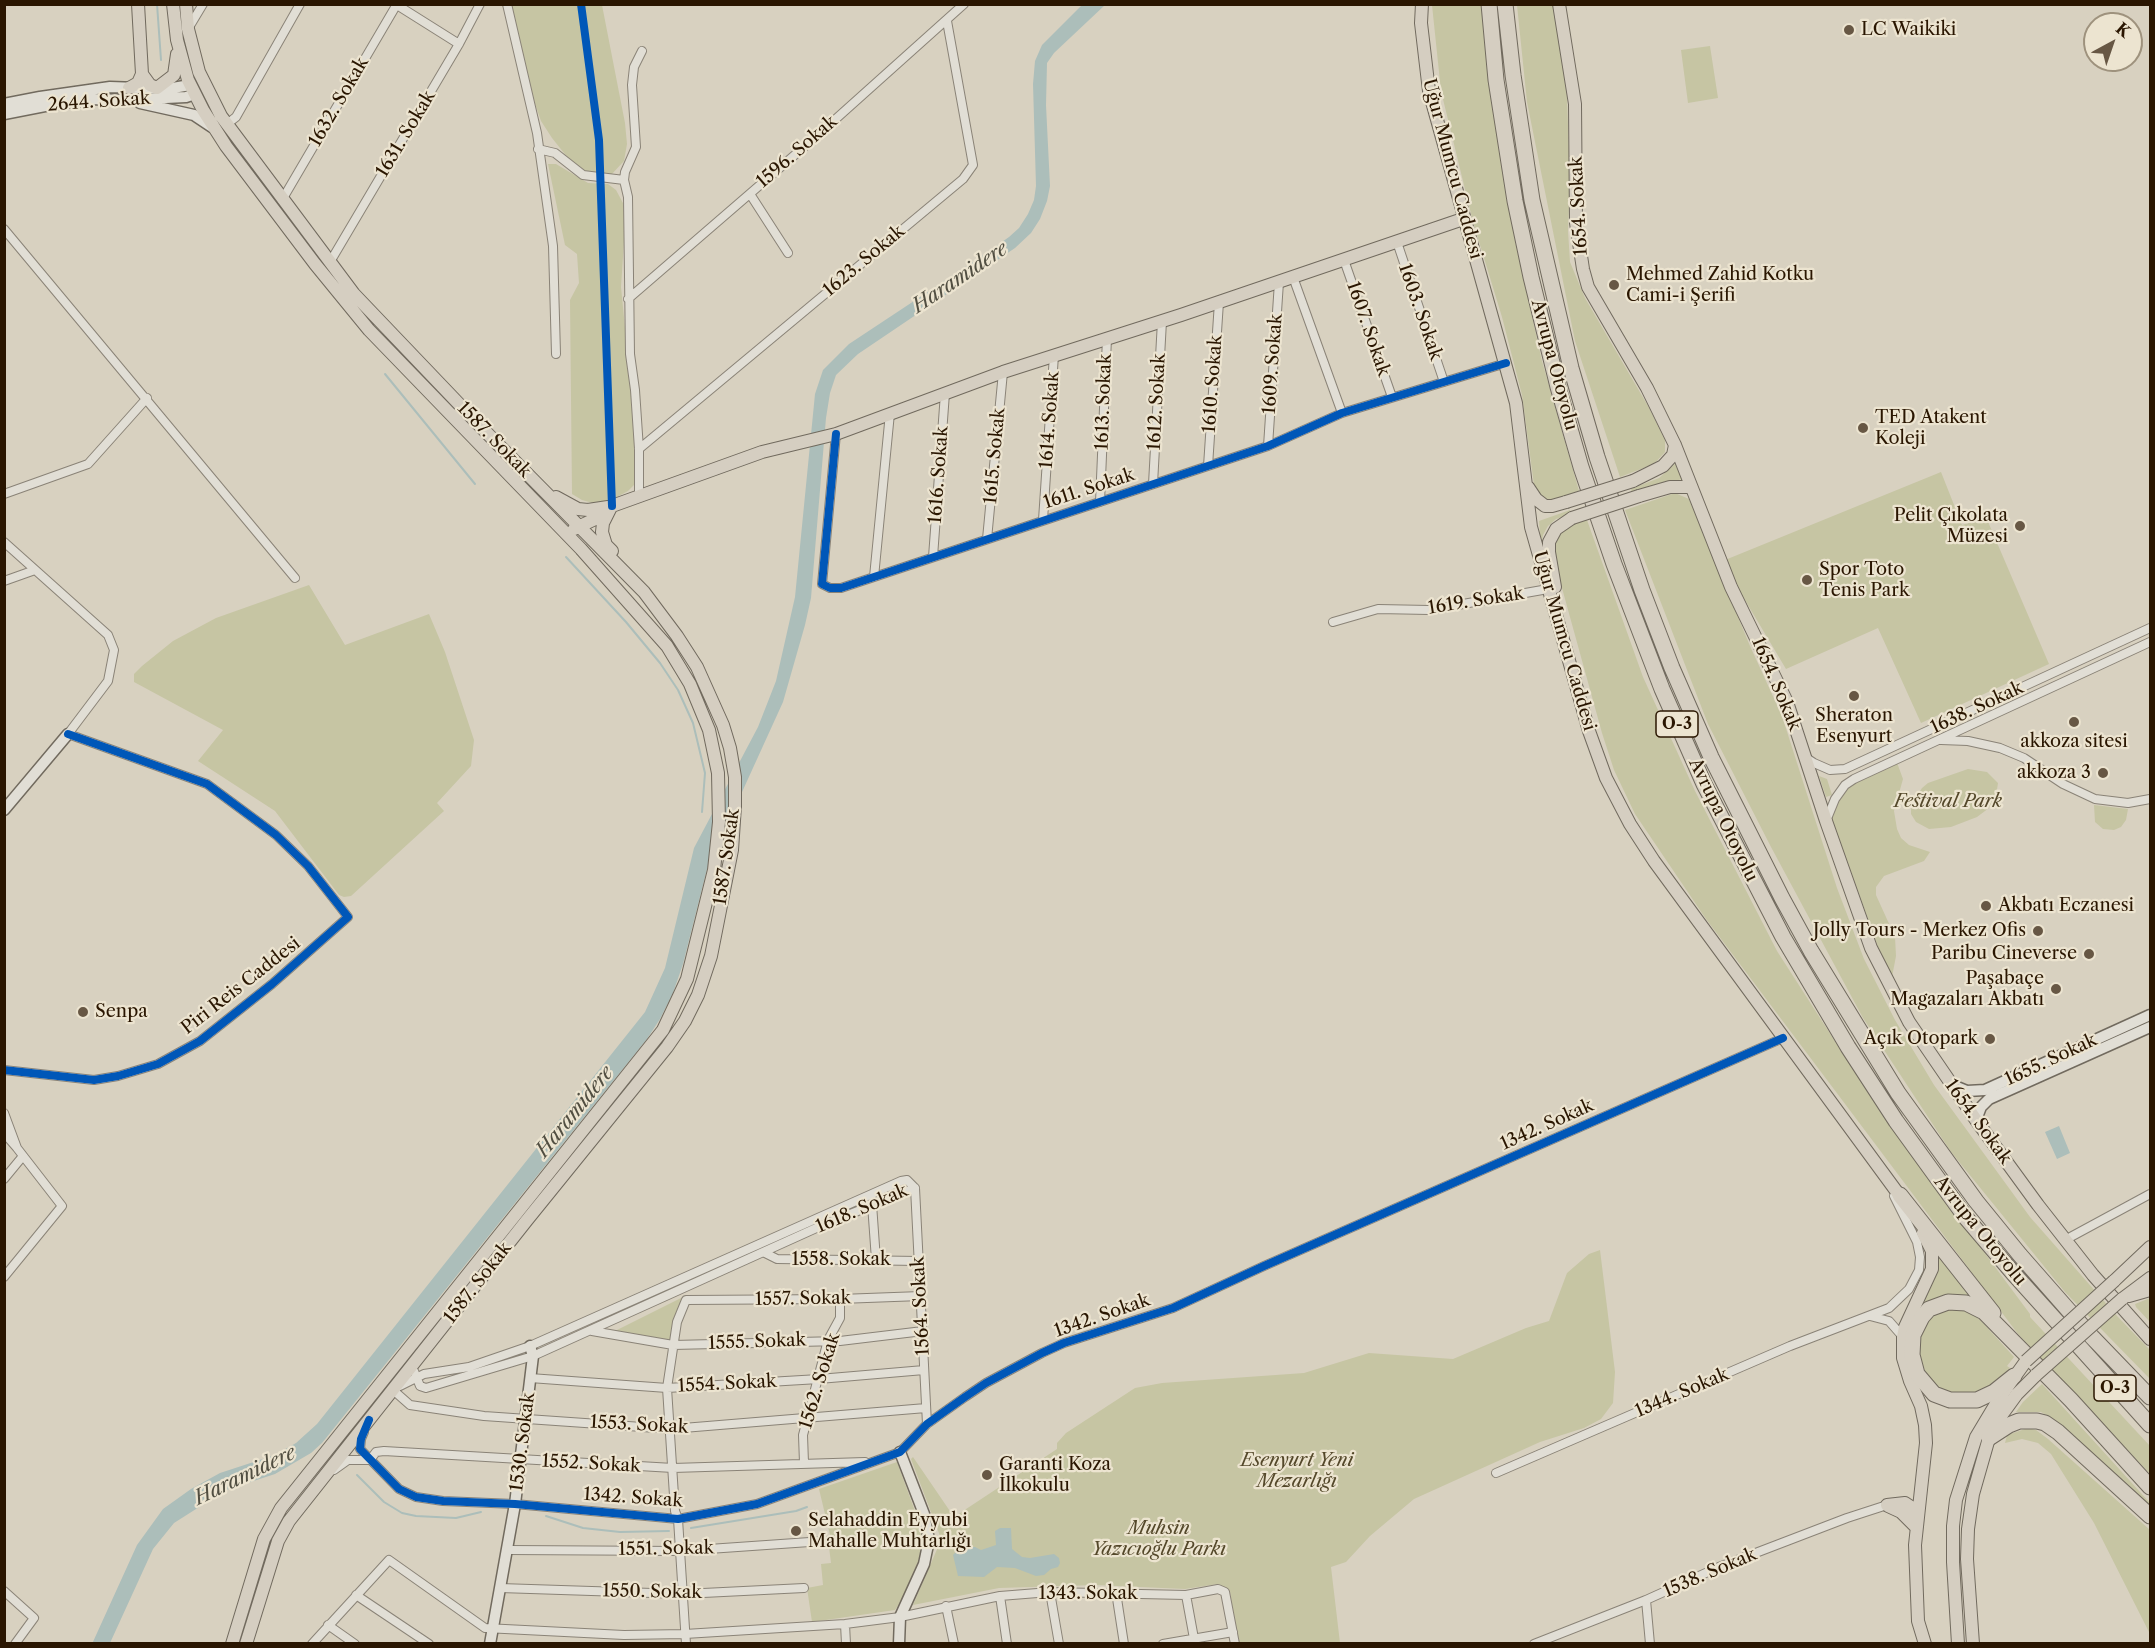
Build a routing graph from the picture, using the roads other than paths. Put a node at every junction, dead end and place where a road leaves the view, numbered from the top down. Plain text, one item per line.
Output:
1 (138, 4) edge
2 (173, 4) edge
3 (186, 4) edge
4 (203, 4) edge
5 (300, 4) edge
6 (480, 4) edge
7 (507, 4) edge
8 (964, 4) edge
9 (1422, 4) edge
10 (1489, 4) edge
11 (1505, 4) edge
12 (1559, 4) edge
13 (397, 5) edge
14 (947, 21) junction
15 (188, 29) junction
16 (177, 40) junction
17 (459, 44) junction
18 (642, 51) dead end
19 (142, 74) junction
20 (199, 88) junction
21 (155, 89) junction
22 (127, 94) junction
23 (4, 104) edge
24 (4, 114) edge
25 (227, 124) junction
26 (216, 131) junction
27 (538, 149) junction
28 (624, 180) junction
29 (750, 194) junction
30 (282, 200) junction
31 (1463, 219) junction
32 (4, 229) edge
33 (1397, 242) junction
34 (788, 253) dead end
35 (1344, 260) junction
36 (330, 262) junction
37 (1293, 277) junction
38 (1279, 282) junction
39 (628, 299) junction
40 (1219, 302) junction
41 (1162, 321) junction
42 (1107, 338) junction
43 (556, 354) dead end
44 (1054, 355) junction
45 (1506, 363) junction
46 (1003, 372) junction
47 (1444, 382) junction
48 (945, 393) junction
49 (1392, 397) junction
50 (147, 398) junction
51 (890, 413) junction
52 (1342, 413) junction
53 (836, 434) junction
54 (1675, 445) junction
55 (1268, 446) junction
56 (639, 449) junction
57 (1208, 466) junction
58 (1525, 480) junction
59 (1153, 484) junction
60 (539, 486) junction
61 (1690, 487) junction
62 (4, 494) edge
63 (527, 494) junction
64 (639, 497) junction
65 (1100, 502) junction
66 (612, 506) junction
67 (1043, 520) junction
68 (576, 526) junction
69 (987, 539) junction
70 (4, 542) edge
71 (581, 549) junction
72 (933, 557) junction
73 (35, 570) junction
74 (874, 577) junction
75 (295, 578) dead end
76 (4, 581) edge
77 (1548, 589) junction
78 (644, 592) junction
79 (1332, 622) dead end
80 (1561, 627) junction
81 (2151, 628) edge
82 (2151, 642) edge
83 (68, 734) junction
84 (1938, 740) junction
85 (1804, 755) junction
86 (2151, 799) edge
87 (4, 810) edge
88 (1826, 821) junction
89 (2151, 1015) edge
90 (2151, 1027) edge
91 (1783, 1038) junction
92 (4, 1070) edge
93 (1950, 1084) junction
94 (4, 1113) edge
95 (1976, 1120) junction
96 (4, 1133) edge
97 (17, 1148) junction
98 (23, 1156) junction
99 (1884, 1175) junction
100 (4, 1179) edge
101 (915, 1188) junction
102 (2151, 1194) edge
103 (1900, 1195) junction
104 (872, 1204) junction
105 (2065, 1240) junction
106 (2148, 1251) edge
107 (765, 1253) junction
108 (876, 1260) junction
109 (919, 1261) junction
110 (4, 1277) edge
111 (2151, 1278) edge
112 (2151, 1290) edge
113 (921, 1296) junction
114 (840, 1299) junction
115 (2123, 1305) junction
116 (1869, 1316) junction
117 (592, 1331) junction
118 (922, 1331) junction
119 (2151, 1334) edge
120 (1903, 1336) junction
121 (2151, 1339) edge
122 (828, 1340) junction
123 (673, 1345) junction
124 (532, 1351) junction
125 (405, 1352) junction
126 (2023, 1355) junction
127 (924, 1370) junction
128 (414, 1371) junction
129 (2014, 1376) junction
130 (530, 1378) junction
131 (819, 1379) junction
132 (376, 1388) junction
133 (667, 1388) junction
134 (393, 1390) junction
135 (2151, 1397) edge
136 (926, 1408) junction
137 (525, 1418) junction
138 (808, 1418) junction
139 (369, 1420) junction
140 (927, 1424) junction
141 (2151, 1425) edge
142 (671, 1429) junction
143 (1989, 1438) junction
144 (900, 1452) junction
145 (370, 1460) junction
146 (520, 1460) junction
147 (874, 1461) junction
148 (804, 1463) junction
149 (673, 1468) junction
150 (1496, 1473) dead end
151 (319, 1482) junction
152 (2151, 1487) edge
153 (515, 1504) junction
154 (1887, 1505) junction
155 (1917, 1512) junction
156 (2151, 1516) edge
157 (678, 1519) junction
158 (1916, 1527) junction
159 (824, 1541) dead end
160 (508, 1550) junction
161 (680, 1551) junction
162 (500, 1588) junction
163 (804, 1588) dead end
164 (4, 1591) edge
165 (1050, 1592) junction
166 (1116, 1592) junction
167 (683, 1594) junction
168 (356, 1595) junction
169 (1186, 1595) junction
170 (1000, 1596) junction
171 (1646, 1600) junction
172 (946, 1606) junction
173 (900, 1617) junction
174 (846, 1624) junction
175 (328, 1625) junction
176 (492, 1629) junction
177 (1233, 1632) junction
178 (685, 1634) junction
179 (1194, 1640) edge
180 (1956, 1641) edge
181 (15, 1644) edge
182 (232, 1644) edge
183 (246, 1644) edge
184 (312, 1644) edge
185 (355, 1644) edge
186 (429, 1644) edge
187 (490, 1644) edge
188 (686, 1644) edge
189 (846, 1644) edge
190 (898, 1644) edge
191 (954, 1644) edge
192 (1007, 1644) edge
193 (1059, 1644) edge
194 (1124, 1644) edge
195 (1163, 1644) edge
196 (1235, 1644) edge
197 (1534, 1644) edge
198 (1650, 1644) edge
199 (1924, 1644) edge
200 (1936, 1644) edge
201 (1974, 1644) edge

1 - 19 main road
2 - 16 main road, 1587. Sokak
3 - 15 main road, 1587. Sokak
4 - 15 street
5 - 25 street
6 - 17 street, 1631. Sokak
7 - 27 street
8 - 14 street, 1596. Sokak
9 - 31 main road, Uğur Mumcu Caddesi
10 - 141 highway, Avrupa Otoyolu / O-3
11 - 135 highway, Avrupa Otoyolu / O-3
12 - 54 main road, 1654. Sokak
13 - 17 street
13 - 30 street, 1632. Sokak
14 - 29 street, 1596. Sokak
14 - 56 street, 1623. Sokak
15 - 20 main road, 1587. Sokak
16 - 20 main road, 1587. Sokak
16 - 21 main road
17 - 36 street, 1631. Sokak
18 - 28 street
19 - 21 main road
19 - 22 main road
20 - 21 street, 2644. Sokak
20 - 22 street, 2644. Sokak
20 - 25 main road, 1587. Sokak
20 - 26 main road, 1587. Sokak
21 - 22 street, 2644. Sokak
22 - 23 street, 2644. Sokak
22 - 24 street, 2644. Sokak
22 - 26 street
25 - 30 main road, 1587. Sokak
26 - 63 main road, 1587. Sokak
27 - 28 street
27 - 43 street
28 - 39 street
29 - 34 street
29 - 39 street, 1596. Sokak
30 - 36 main road, 1587. Sokak
31 - 33 main road
31 - 45 main road, Uğur Mumcu Caddesi
32 - 50 street
33 - 35 main road
33 - 47 street, 1603. Sokak
35 - 37 main road
35 - 49 street, 1607. Sokak
36 - 60 main road, 1587. Sokak
37 - 38 main road
37 - 52 street
38 - 40 main road
38 - 55 street, 1609. Sokak
39 - 56 street
40 - 41 main road
40 - 57 street, 1610. Sokak
41 - 42 main road
41 - 59 street, 1612. Sokak
42 - 44 main road
42 - 65 street, 1613. Sokak
44 - 46 main road
44 - 67 street, 1614. Sokak
45 - 47 street, 1611. Sokak
45 - 58 main road, Uğur Mumcu Caddesi
46 - 48 main road
46 - 69 street, 1615. Sokak
47 - 49 street, 1611. Sokak
48 - 51 main road
48 - 72 street, 1616. Sokak
49 - 52 street, 1611. Sokak
50 - 62 street
50 - 75 street
51 - 53 main road
51 - 74 street
52 - 55 street, 1611. Sokak
53 - 64 main road
53 - 74 street, 1611. Sokak
54 - 58 main road, bridge
54 - 61 main road, 1654. Sokak
55 - 57 street, 1611. Sokak
56 - 64 street
57 - 59 street, 1611. Sokak
58 - 77 main road, Uğur Mumcu Caddesi
59 - 65 street, 1611. Sokak
60 - 66 main road
60 - 68 main road, 1587. Sokak
61 - 80 main road, bridge
61 - 85 main road, 1654. Sokak
63 - 68 main road
63 - 71 main road, 1587. Sokak
64 - 66 main road
65 - 67 street, 1611. Sokak
66 - 68 main road
66 - 78 main road
67 - 69 street, 1611. Sokak
68 - 71 main road
68 - 78 main road, 1587. Sokak
69 - 72 street, 1611. Sokak
70 - 73 street
71 - 125 main road, 1587. Sokak
72 - 74 street, 1611. Sokak
73 - 76 street
73 - 83 street
77 - 79 street, 1619. Sokak
77 - 80 main road, Uğur Mumcu Caddesi
78 - 128 main road, 1587. Sokak
80 - 91 main road, Uğur Mumcu Caddesi
81 - 85 street, 1638. Sokak
82 - 84 street, 1638. Sokak
83 - 87 street
83 - 92 street, Piri Reis Caddesi
84 - 86 street
84 - 88 street, 1638. Sokak
85 - 88 main road, 1654. Sokak
88 - 93 main road, 1654. Sokak
89 - 93 street, 1655. Sokak
90 - 95 street, 1655. Sokak
91 - 99 main road, Uğur Mumcu Caddesi
91 - 140 street, 1342. Sokak
93 - 95 main road, 1654. Sokak
94 - 97 street
95 - 105 main road, 1654. Sokak
96 - 97 street
97 - 98 street
98 - 100 street
98 - 110 street
99 - 103 main road, Uğur Mumcu Caddesi
99 - 116 street, 1344. Sokak
101 - 104 street, 1618. Sokak
101 - 109 street, 1564. Sokak
101 - 124 street, 1618. Sokak
102 - 105 street
103 - 120 main road, Uğur Mumcu Caddesi
103 - 126 highway
104 - 107 street, 1618. Sokak
104 - 108 street
105 - 115 main road, 1654. Sokak
106 - 126 main road, bridge
107 - 108 street, 1558. Sokak
107 - 117 street, 1618. Sokak
108 - 109 street, 1558. Sokak
109 - 113 street, 1564. Sokak
111 - 115 main road
112 - 115 main road
113 - 114 street, 1557. Sokak
113 - 118 street, 1564. Sokak
114 - 122 street, 1562. Sokak
114 - 123 street, 1557. Sokak
115 - 119 main road
115 - 121 main road
115 - 143 main road, bridge
116 - 120 street
116 - 150 street, 1344. Sokak
117 - 123 street, 1555. Sokak
117 - 124 street, 1618. Sokak
118 - 122 street, 1555. Sokak
118 - 127 street, 1564. Sokak
120 - 155 main road
122 - 123 street, 1555. Sokak
122 - 131 street, 1562. Sokak
123 - 133 street
124 - 128 street, 1618. Sokak
124 - 128 street, 1618. Sokak
124 - 130 street, 1530. Sokak
125 - 128 street
125 - 132 main road, 1587. Sokak
126 - 129 main road
126 - 129 highway
126 - 152 highway
127 - 131 street, 1554. Sokak
127 - 136 street, 1564. Sokak
128 - 134 main road, 1587. Sokak
129 - 180 main road
130 - 133 street, 1554. Sokak
130 - 137 street, 1530. Sokak
131 - 133 street, 1554. Sokak
131 - 138 street, 1562. Sokak
132 - 134 street
132 - 182 main road, 1587. Sokak
133 - 142 street
134 - 137 street, 1553. Sokak
134 - 139 main road, 1587. Sokak
136 - 138 street, 1553. Sokak
136 - 140 street, 1564. Sokak
137 - 142 street, 1553. Sokak
137 - 146 street, 1530. Sokak
138 - 142 street, 1553. Sokak
138 - 148 street, 1562. Sokak
139 - 145 street, 1342. Sokak
139 - 151 main road, 1587. Sokak
140 - 144 street, 1342. Sokak
142 - 149 street
143 - 156 highway
143 - 201 main road
144 - 147 street, 1342. Sokak
144 - 173 street
145 - 146 street, 1552. Sokak
145 - 151 street, 1552. Sokak
145 - 153 street, 1342. Sokak
146 - 149 street, 1552. Sokak
146 - 153 street, 1530. Sokak
147 - 148 street, 1552. Sokak
147 - 157 street, 1342. Sokak
148 - 149 street, 1552. Sokak
149 - 157 street
151 - 183 main road, 1587. Sokak
153 - 157 street, 1342. Sokak
153 - 160 street, 1530. Sokak
154 - 155 main road
154 - 158 main road
154 - 171 street, 1538. Sokak
155 - 158 main road
155 - 200 main road
157 - 161 street
158 - 199 main road
159 - 161 street, 1551. Sokak
160 - 161 street, 1551. Sokak
160 - 162 street, 1530. Sokak
161 - 167 street
162 - 167 street, 1550. Sokak
162 - 176 street, 1530. Sokak
163 - 167 street, 1550. Sokak
164 - 181 street
165 - 166 street, 1343. Sokak
165 - 170 street, 1343. Sokak
165 - 193 street
166 - 169 street, 1343. Sokak
166 - 194 street
167 - 178 street
168 - 175 street
168 - 176 street
168 - 186 street
169 - 177 street, 1343. Sokak
169 - 179 street
170 - 172 street, 1343. Sokak
170 - 192 street
171 - 197 street, 1538. Sokak
171 - 198 street
172 - 173 street, 1343. Sokak
172 - 191 street
173 - 174 street, 1343. Sokak
173 - 190 street
174 - 178 street, 1343. Sokak
174 - 189 street
175 - 184 street
175 - 185 street
176 - 178 street, 1343. Sokak
176 - 187 street, 1530. Sokak
177 - 179 street
177 - 196 street, 1343. Sokak
178 - 188 street
179 - 195 street

